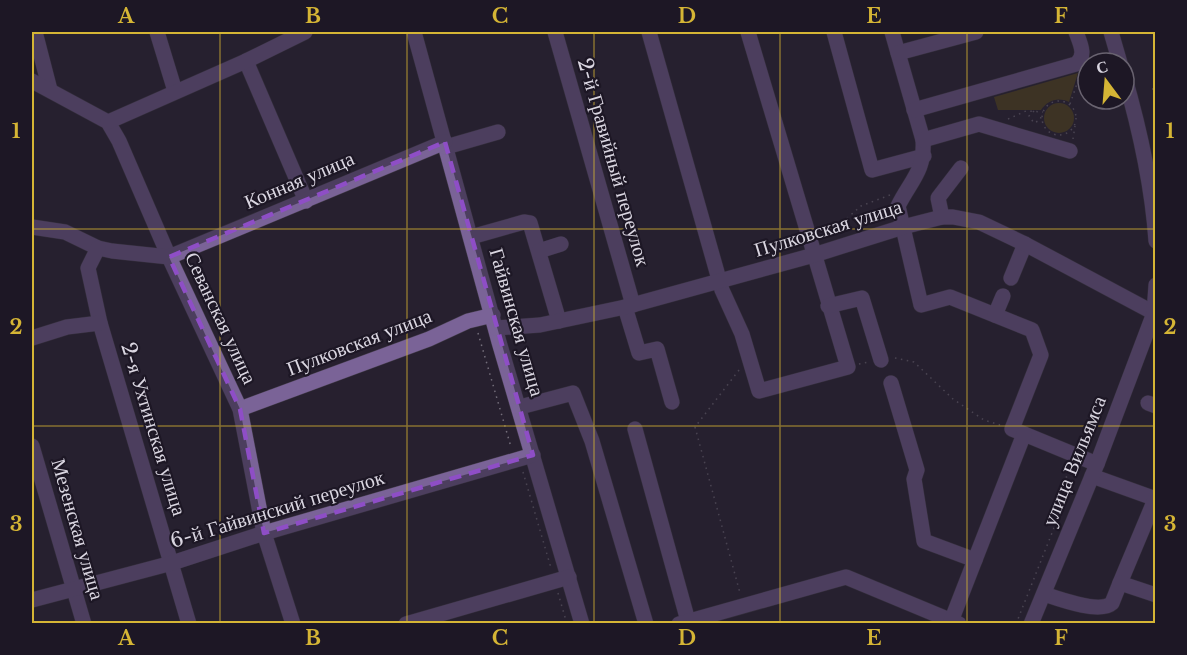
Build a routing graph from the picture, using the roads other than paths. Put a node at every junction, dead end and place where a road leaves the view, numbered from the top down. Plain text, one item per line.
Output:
1 (35, 32) edge
2 (157, 32) edge
3 (305, 32) edge
4 (414, 32) edge
5 (555, 32) edge
6 (649, 32) edge
7 (748, 32) edge
8 (834, 32) edge
9 (892, 32) edge
10 (976, 32) edge
11 (1076, 32) edge
12 (1111, 32) edge
13 (279, 37) edge
14 (1117, 51) edge
15 (898, 53) junction
16 (246, 61) junction
17 (32, 81) edge
18 (50, 90) junction
19 (175, 91) junction
20 (914, 110) junction
21 (1134, 111) edge
22 (108, 122) junction
23 (498, 132) dead end
24 (445, 144) junction
25 (923, 148) junction
26 (1070, 151) road end
27 (961, 168) dead end
28 (306, 201) junction
29 (942, 217) junction
30 (32, 227) edge
31 (903, 227) junction
32 (471, 237) junction
33 (1155, 241) edge
34 (561, 244) dead end
35 (1025, 244) junction
36 (98, 248) junction
37 (539, 251) junction
38 (814, 255) junction
39 (169, 257) junction
40 (1011, 278) dead end
41 (720, 281) junction
42 (1155, 285) edge
43 (1003, 296) dead end
44 (629, 306) junction
45 (828, 306) junction
46 (1155, 314) edge
47 (995, 315) junction
48 (559, 321) junction
49 (494, 322) junction
50 (100, 323) junction
51 (32, 338) edge
52 (881, 360) road end
53 (891, 383) dead end
54 (672, 402) dead end
55 (520, 407) junction
56 (240, 409) junction
57 (635, 429) dead end
58 (1018, 432) junction
59 (32, 446) edge
60 (533, 455) junction
61 (1095, 470) junction
62 (1155, 499) edge
63 (264, 533) junction
64 (975, 560) junction
65 (172, 564) junction
66 (569, 577) junction
67 (1120, 583) junction
68 (74, 589) junction
69 (1044, 594) junction
70 (1155, 595) edge
71 (32, 600) edge
72 (683, 622) edge
73 (953, 623) edge
74 (84, 624) edge
75 (189, 624) edge
76 (293, 624) edge
77 (406, 624) edge
78 (582, 624) edge
79 (646, 624) edge
80 (1031, 624) edge

1 - 18 street
2 - 19 street
3 - 13 street
4 - 24 street, Гайвинская улица
5 - 44 street, 2-й Гравийный переулок
6 - 41 street
7 - 38 street
8 - 25 street
9 - 15 street
10 - 15 street
11 - 20 street
12 - 14 street
13 - 16 street
15 - 20 street
16 - 19 street
16 - 28 street
17 - 18 street
18 - 22 street
19 - 22 street
20 - 25 street
21 - 33 street
22 - 39 street, Севанская улица
23 - 24 street, Конная улица
24 - 28 street, Конная улица
24 - 32 street, Гайвинская улица
25 - 26 street
25 - 31 street
27 - 29 street
28 - 39 street, Конная улица
29 - 31 street, Пулковская улица
29 - 35 street, Пулковская улица
30 - 36 street
31 - 38 street, Пулковская улица
31 - 47 street
32 - 37 street
32 - 49 street, Гайвинская улица
34 - 37 street
35 - 40 street
35 - 46 street, Пулковская улица
36 - 39 street
36 - 50 street, 2-я Ухтинская улица
37 - 48 street
38 - 41 street, Пулковская улица
38 - 45 street
39 - 56 street, Севанская улица
41 - 44 street, Пулковская улица
41 - 45 street
42 - 46 street, улица Вильямса
43 - 47 street
44 - 48 street, Пулковская улица
44 - 54 street, 2-й Гравийный переулок
45 - 52 street
46 - 61 street, улица Вильямса
47 - 58 street
48 - 49 street, Пулковская улица
49 - 55 street, Гайвинская улица
49 - 56 street, Пулковская улица
50 - 51 street
50 - 65 street, 2-я Ухтинская улица
53 - 64 street
55 - 60 street, Гайвинская улица
55 - 79 street
56 - 63 street, Севанская улица
57 - 72 street
58 - 61 street
58 - 64 street
59 - 68 street, Мезенская улица
60 - 63 street, 6-й Гайвинский переулок
60 - 66 street, Гайвинская улица
61 - 62 street
61 - 69 street, улица Вильямса
62 - 67 street
63 - 65 street, 6-й Гайвинский переулок
63 - 76 street, Севанская улица
64 - 73 street
65 - 68 street, 6-й Гайвинский переулок
65 - 75 street, 2-я Ухтинская улица
66 - 77 street
66 - 78 street, Гайвинская улица
67 - 69 street
67 - 70 street
68 - 71 street, 6-й Гайвинский переулок
68 - 74 street, Мезенская улица
69 - 80 street, улица Вильямса
72 - 73 street

